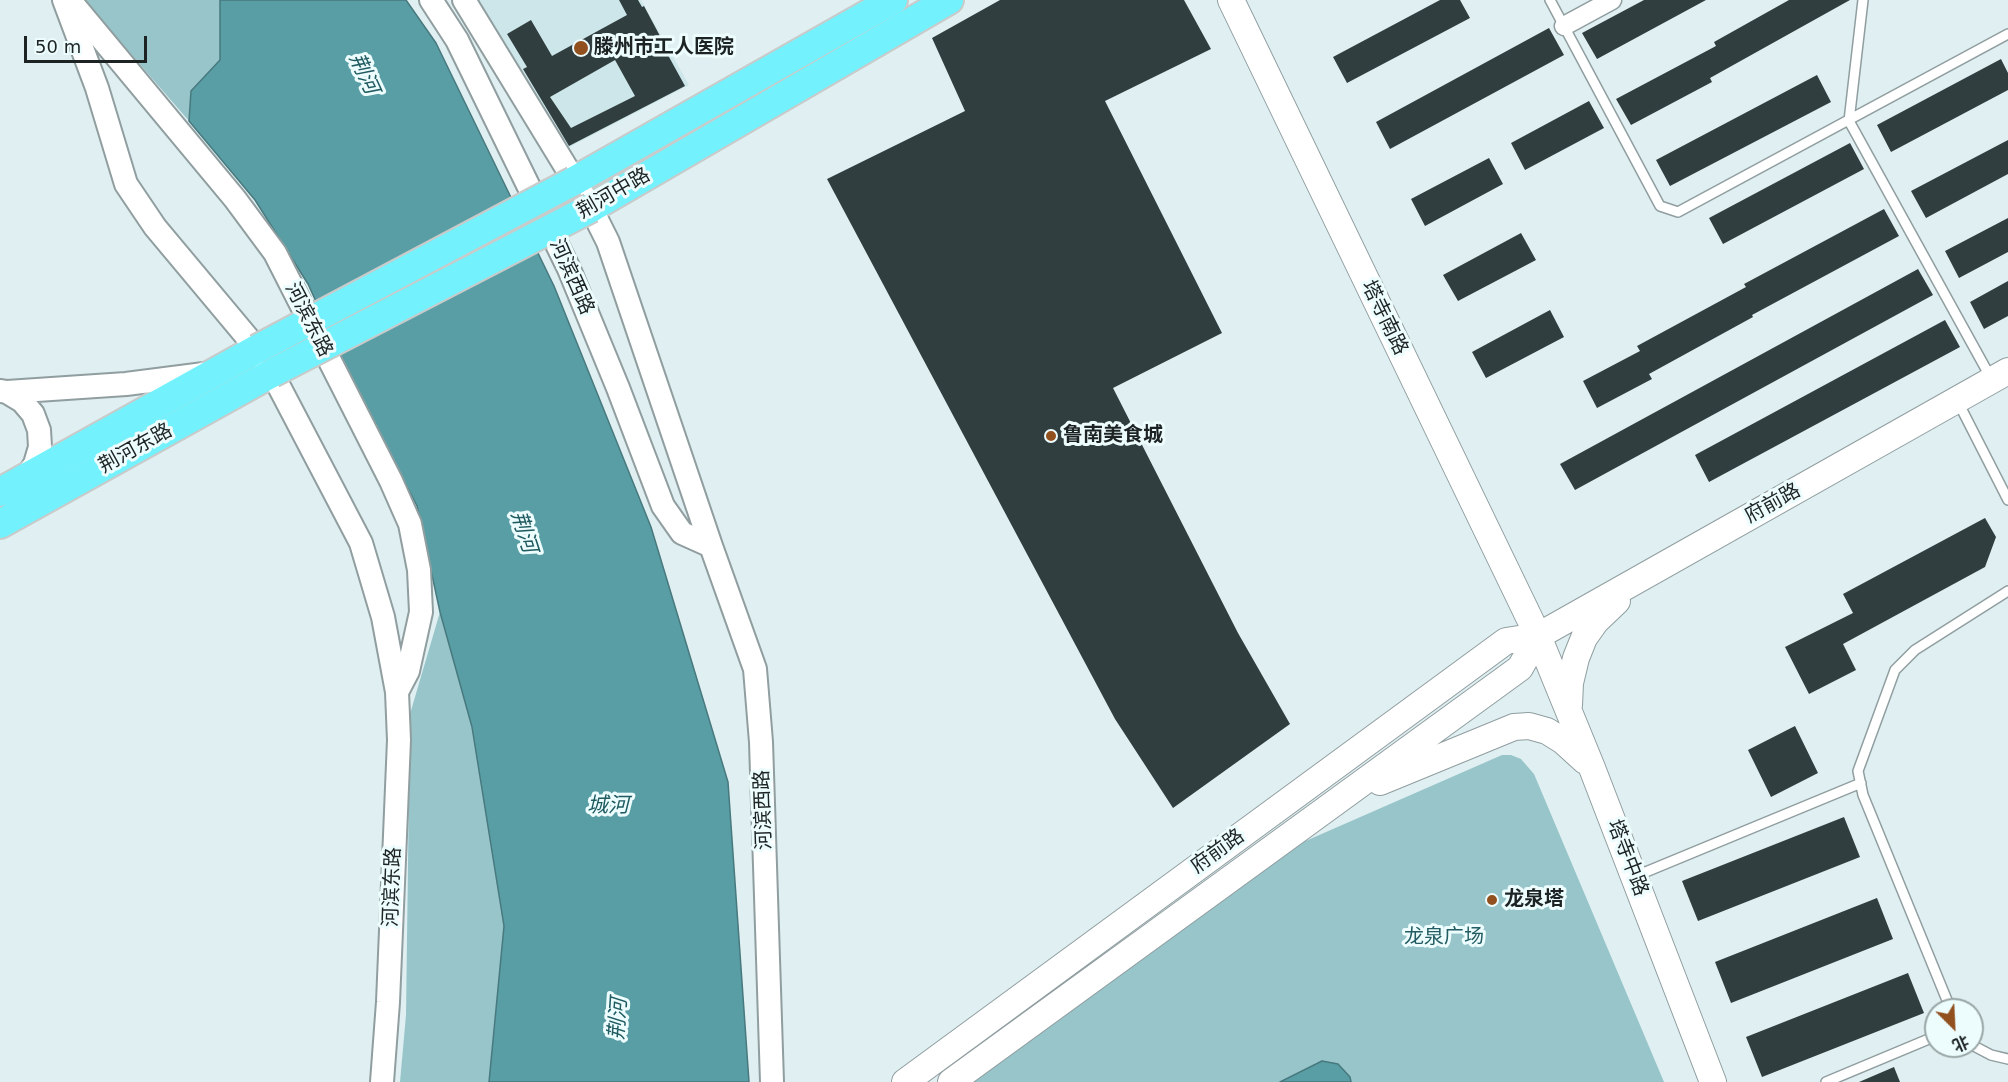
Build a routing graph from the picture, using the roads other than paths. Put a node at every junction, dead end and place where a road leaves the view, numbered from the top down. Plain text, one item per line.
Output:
1 (67, 0) edge
2 (431, 0) edge
3 (464, 0) edge
4 (893, 0) edge
5 (949, 0) edge
6 (1231, 0) edge
7 (1550, 0) edge
8 (1612, 0) edge
9 (1863, 0) edge
10 (1564, 26) junction
11 (2008, 34) edge
12 (1849, 121) junction
13 (574, 181) junction
14 (591, 208) junction
15 (257, 349) junction
16 (220, 371) junction
17 (272, 373) junction
18 (2000, 375) edge
19 (3, 391) edge
20 (1957, 400) junction
21 (26, 478) junction
22 (0, 492) edge
23 (2008, 500) edge
24 (0, 524) edge
25 (711, 546) junction
26 (1646, 576) junction
27 (2008, 591) edge
28 (1538, 636) junction
29 (397, 692) junction
30 (1573, 723) junction
31 (1592, 768) junction
32 (1861, 783) junction
33 (1343, 796) junction
34 (1634, 877) junction
35 (1946, 998) edge
36 (1924, 1041) edge
37 (1984, 1051) edge
38 (2008, 1059) edge
39 (382, 1082) edge
40 (772, 1082) edge
41 (905, 1082) edge
42 (951, 1082) edge
43 (1713, 1082) edge
44 (1826, 1082) edge

1 - 15 street, 河滨东路
1 - 29 street, 河滨东路
2 - 25 street, 河滨西路
3 - 13 street, 河滨西路
4 - 13 main road, 荆河中路
5 - 14 main road, 荆河中路
6 - 28 main road, 塔寺南路
7 - 10 lane
8 - 10 street
9 - 12 lane
10 - 12 lane
11 - 12 lane
12 - 18 lane
13 - 14 street, 河滨西路
13 - 15 main road, 荆河中路, bridge
14 - 17 main road, 荆河中路, bridge
14 - 25 street, 河滨西路
15 - 16 main road, 荆河东路
15 - 17 street, 河滨东路
16 - 19 street
16 - 21 main road, 荆河东路
17 - 24 main road, 荆河东路
17 - 29 street, 河滨东路
18 - 20 main road, 府前路
19 - 21 street
20 - 23 lane
20 - 26 main road, 府前路
21 - 22 main road, 荆河东路
25 - 40 street, 河滨西路
26 - 28 main road, 府前路
26 - 30 main road
27 - 32 lane
28 - 30 main road, 塔寺中路
28 - 33 main road, 府前路
28 - 41 main road, 府前路
29 - 39 street, 河滨东路
30 - 31 main road, 塔寺中路
31 - 33 main road
31 - 34 main road, 塔寺中路
32 - 34 lane
32 - 35 lane
33 - 42 main road, 府前路
34 - 43 main road, 塔寺中路
36 - 44 lane
37 - 38 lane

